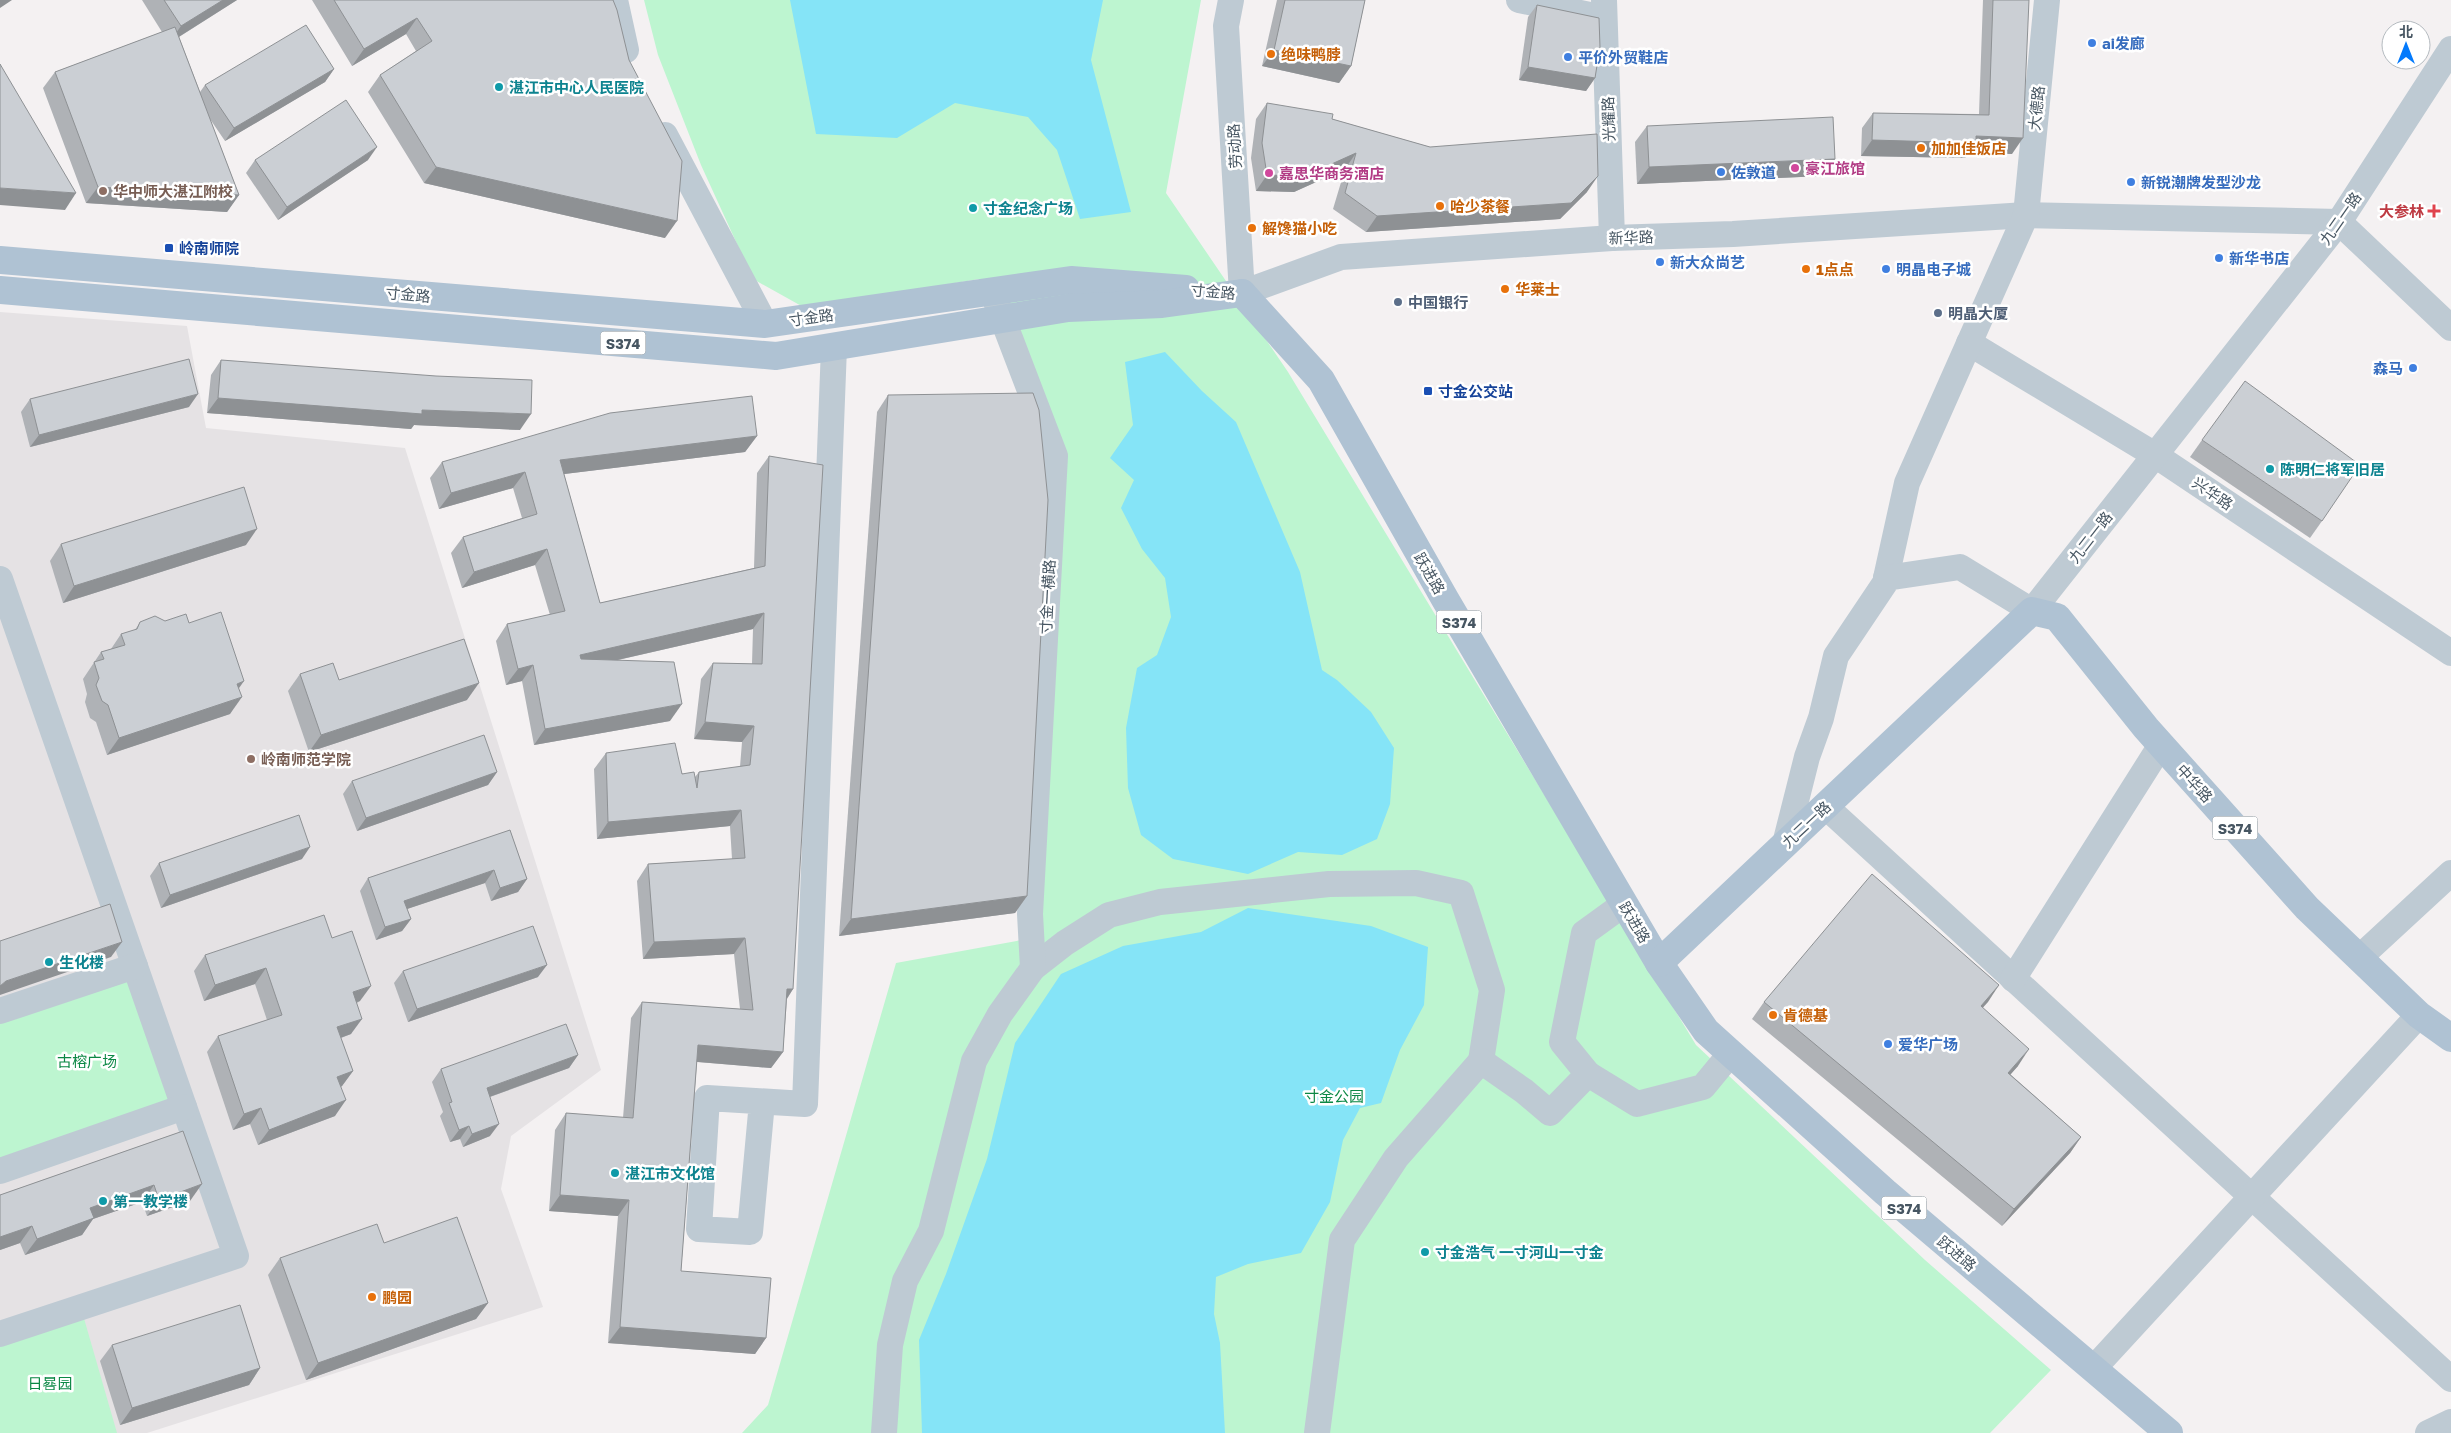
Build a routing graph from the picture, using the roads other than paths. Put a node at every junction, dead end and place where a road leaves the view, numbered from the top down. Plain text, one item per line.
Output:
1 (615, 0) edge
2 (1232, 0) edge
3 (1519, 0) edge
4 (2047, 0) edge
5 (1604, 9) edge
6 (2451, 50) edge
7 (631, 70) edge
8 (654, 114) edge
9 (2026, 215) junction
10 (2339, 222) junction
11 (1612, 238) junction
12 (0, 260) edge
13 (0, 290) edge
14 (992, 291) junction
15 (1242, 293) junction
16 (1001, 319) junction
17 (765, 324) junction
18 (2451, 328) edge
19 (1969, 343) junction
20 (834, 347) junction
21 (2155, 455) junction
22 (1886, 578) junction
23 (0, 579) edge
24 (2032, 611) junction
25 (2451, 653) edge
26 (2161, 745) junction
27 (1825, 806) junction
28 (1785, 844) junction
29 (2451, 873) edge
30 (1624, 904) junction
31 (2359, 958) junction
32 (1659, 963) junction
33 (135, 966) junction
34 (1033, 968) junction
35 (2013, 978) junction
36 (0, 1011) edge
37 (2419, 1014) junction
38 (2451, 1038) edge
39 (1731, 1053) junction
40 (1481, 1061) junction
41 (1588, 1074) junction
42 (762, 1102) junction
43 (184, 1107) junction
44 (0, 1171) edge
45 (2251, 1197) junction
46 (0, 1334) edge
47 (2094, 1368) junction
48 (2451, 1379) edge
49 (2451, 1422) edge
50 (884, 1433) edge
51 (1317, 1433) edge
52 (2169, 1433) edge
53 (2428, 1433) edge

1 - 7 street
2 - 15 street, 劳动路
3 - 5 street
4 - 9 street, 大德路
5 - 11 street, 光耀路
6 - 10 street, 九二一路
8 - 17 street
9 - 10 street, 新华路
9 - 11 street, 新华路
9 - 19 street, 大德路
10 - 18 street
10 - 21 street, 九二一路
11 - 15 street, 新华路
12 - 17 main road, 寸金路 / S374
13 - 20 main road, 寸金路 / S374
14 - 15 main road, 寸金路 / S374
14 - 16 street, 寸金一横路
14 - 17 main road, 寸金路 / S374
15 - 16 main road, 寸金路 / S374
15 - 30 main road, 跃进路 / S374
16 - 20 main road, 寸金路 / S374
16 - 34 street, 寸金一横路
19 - 21 street, 兴华路
19 - 22 street, 大德路
20 - 42 street
21 - 24 street, 九二一路
21 - 25 street, 兴华路
22 - 24 street
22 - 28 street, 大德路
23 - 33 street
24 - 26 main road, 中华路 / S374
24 - 27 main road, 九二一路
26 - 31 main road, 中华路 / S374
26 - 35 street
27 - 28 main road, 九二一路
27 - 35 street
28 - 32 main road, 九二一路
29 - 31 street
30 - 32 main road, 跃进路 / S374
30 - 41 street
31 - 37 main road, 中华路 / S374
32 - 39 main road, 跃进路 / S374
33 - 36 street
33 - 43 street
34 - 40 street
34 - 50 street
35 - 45 street
37 - 38 main road, 中华路 / S374
37 - 45 street
39 - 41 street
39 - 47 main road, 跃进路 / S374
40 - 41 street
40 - 51 street
42 - 42 street
43 - 44 street
43 - 46 street
45 - 47 street
45 - 48 street
47 - 52 main road, 跃进路 / S374
49 - 53 street

